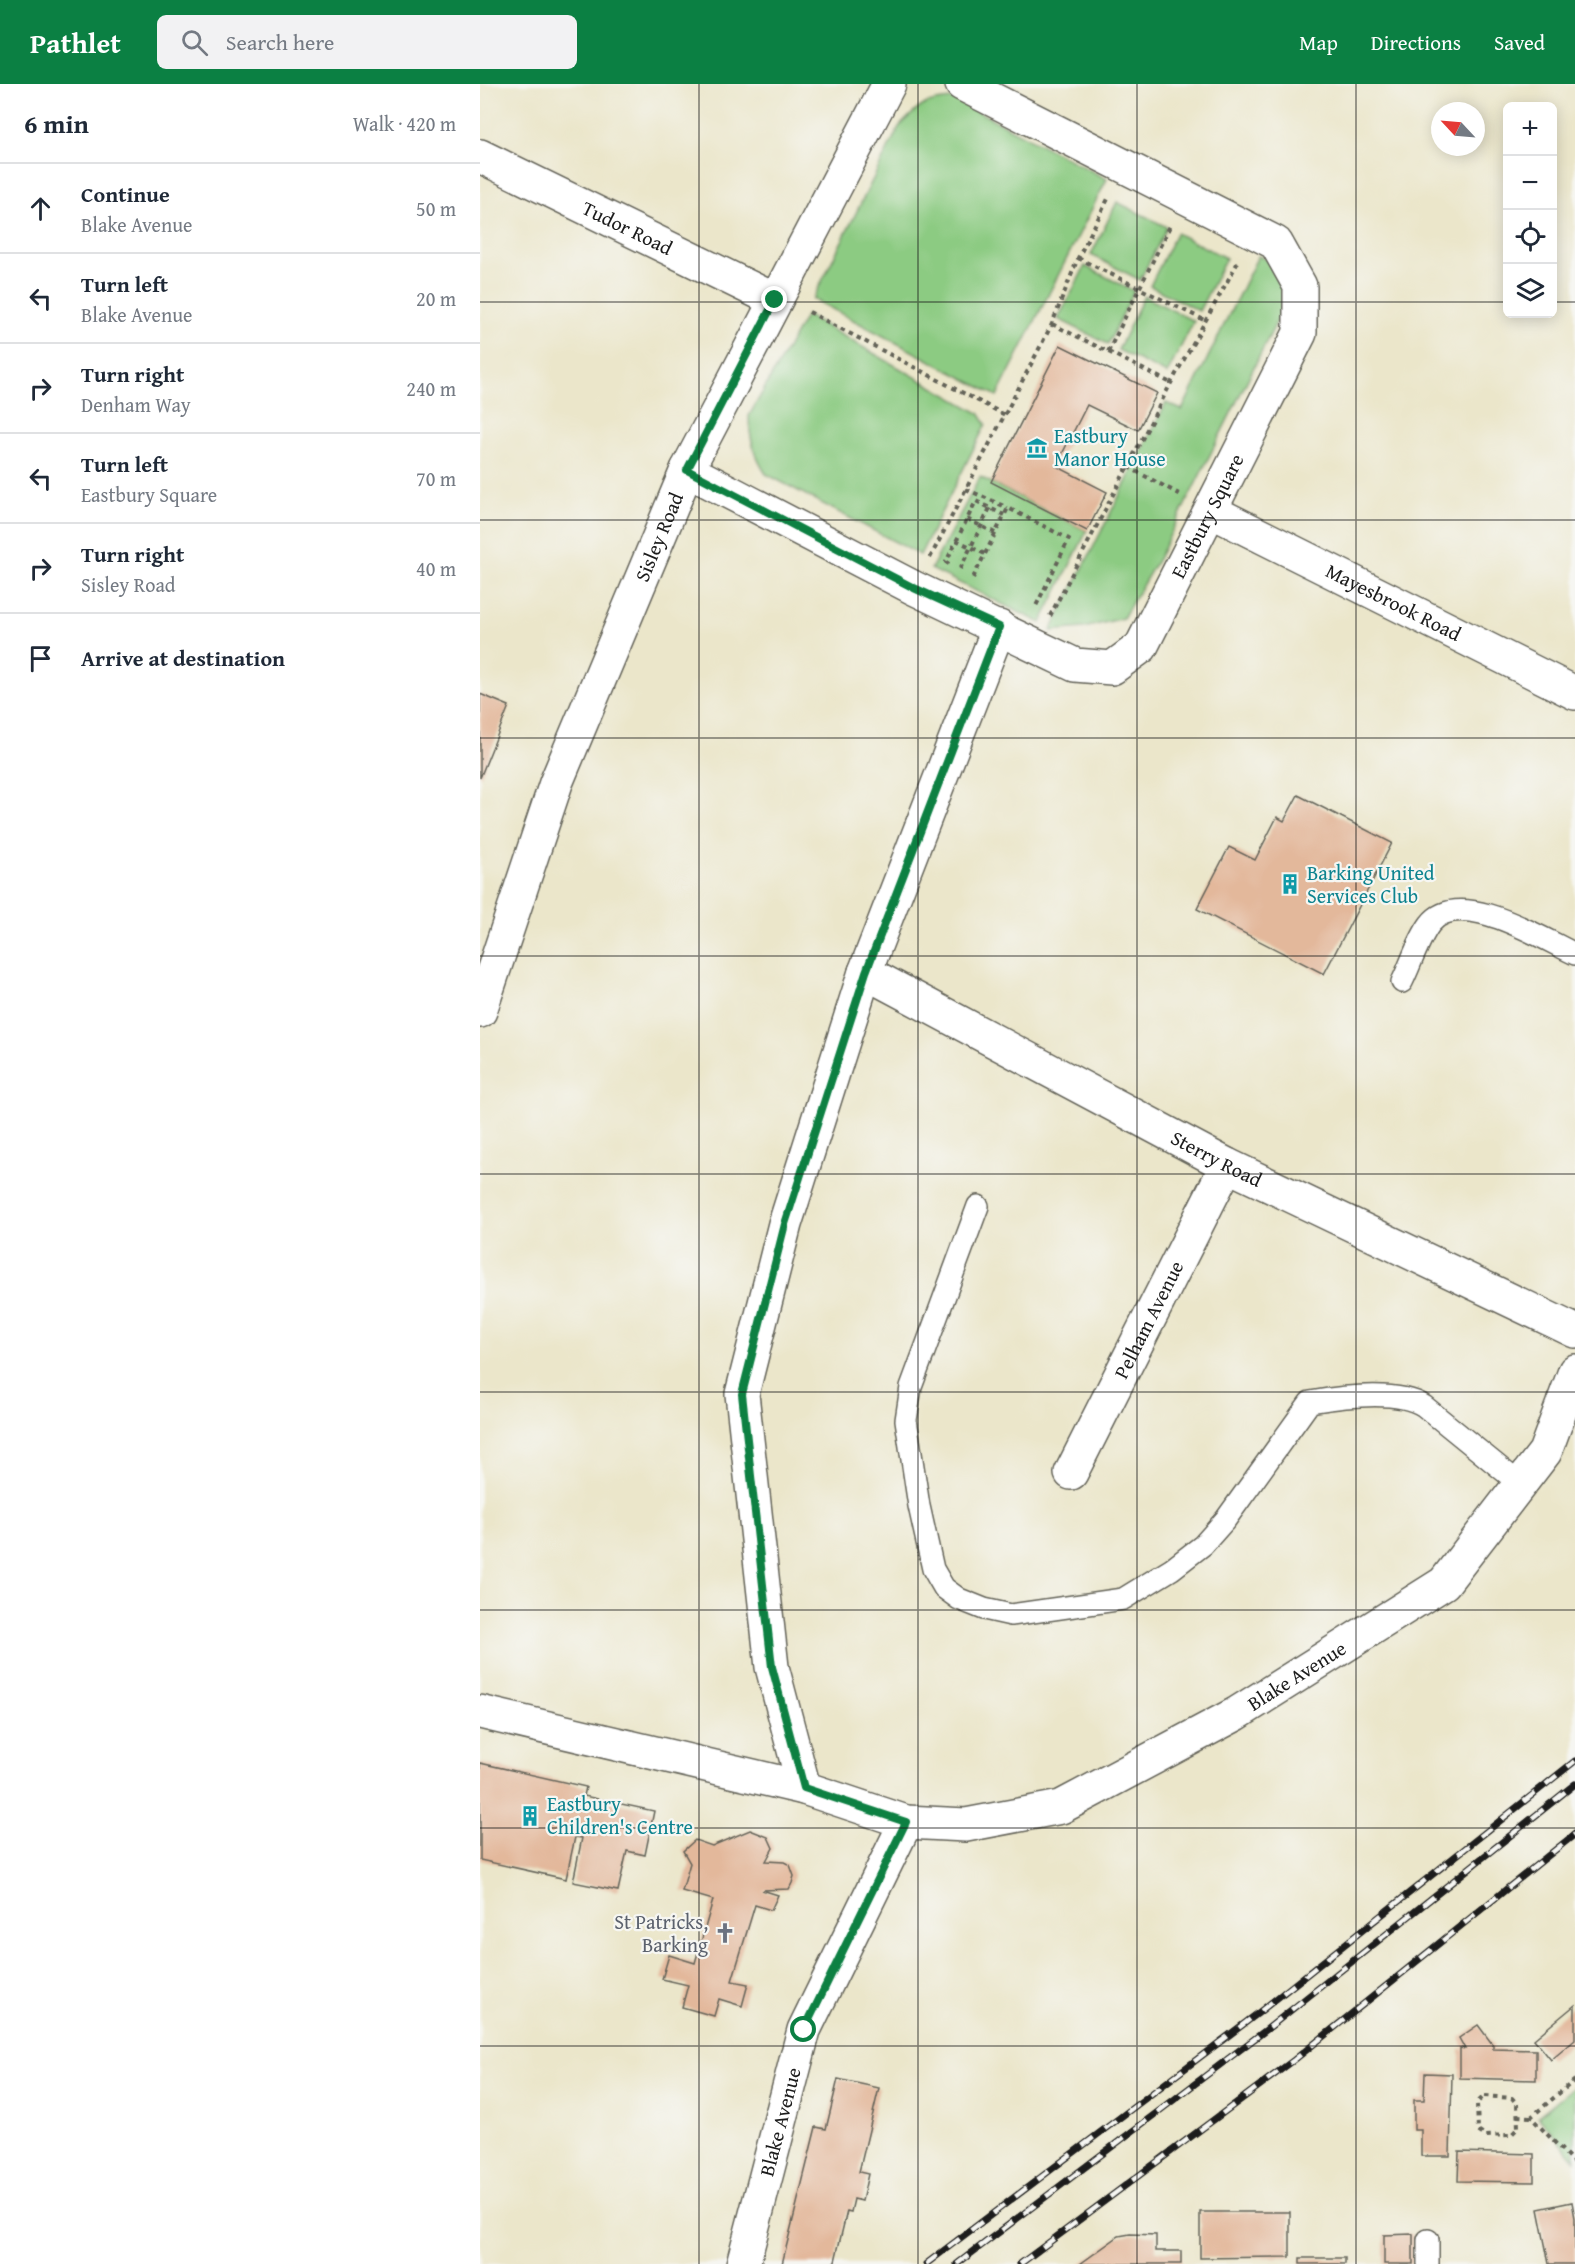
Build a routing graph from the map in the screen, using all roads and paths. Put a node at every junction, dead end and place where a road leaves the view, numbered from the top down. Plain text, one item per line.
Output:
1 (889, 84) edge
2 (962, 84) edge
3 (482, 162) edge
4 (1130, 169) junction
5 (1172, 222) dead end
6 (1243, 254) dead end
7 (1078, 258) junction
8 (1139, 288) junction
9 (776, 298) junction
10 (1206, 321) junction
11 (1052, 324) junction
12 (1108, 352) junction
13 (1171, 383) junction
14 (1005, 415) junction
15 (1128, 468) junction
16 (687, 470) junction
17 (966, 489) junction
18 (990, 508) junction
19 (1008, 508) junction
20 (1211, 511) junction
21 (1004, 515) junction
22 (967, 519) junction
23 (982, 526) junction
24 (995, 533) junction
25 (956, 540) junction
26 (971, 547) junction
27 (985, 554) junction
28 (960, 570) junction
29 (974, 576) junction
30 (970, 584) dead end
31 (914, 588) junction
32 (999, 627) junction
33 (1033, 630) junction
34 (1575, 693) edge
35 (1575, 954) edge
36 (866, 972) junction
37 (1402, 982) dead end
38 (480, 1011) edge
39 (1227, 1165) junction
40 (978, 1206) dead end
41 (1575, 1331) edge
42 (1575, 1371) edge
43 (1071, 1473) dead end
44 (1520, 1484) junction
45 (480, 1712) edge
46 (804, 1788) junction
47 (906, 1822) junction
48 (1575, 2080) edge
49 (1517, 2116) junction
50 (1531, 2117) junction
51 (1575, 2164) edge
52 (1428, 2240) dead end
53 (743, 2264) edge
54 (1428, 2264) edge

1 - 9 street, Sisley Road
2 - 4 street, Eastbury Square
3 - 9 street, Tudor Road
4 - 7 path
4 - 20 street, Eastbury Square
5 - 8 path
6 - 10 path
7 - 8 path
7 - 11 path
8 - 10 path
8 - 12 path
9 - 14 path
9 - 16 street, Sisley Road
10 - 13 path
11 - 12 path
11 - 14 path
12 - 13 path
13 - 15 path
14 - 17 path
15 - 20 path
15 - 33 path
16 - 31 street, Eastbury Square
16 - 38 street, Sisley Road
17 - 19 path
17 - 31 path
18 - 21 path
18 - 22 path
18 - 23 path
19 - 21 path
19 - 33 path
20 - 33 street, Eastbury Square
20 - 34 street, Mayesbrook Road
21 - 24 path
22 - 23 path
22 - 25 path
23 - 24 path
23 - 26 path
24 - 27 path
25 - 26 path
25 - 28 path
26 - 27 path
26 - 28 path
27 - 29 path
28 - 29 path
29 - 30 path
31 - 32 street, Eastbury Square
32 - 33 street, Eastbury Square
32 - 36 street
35 - 37 lane
36 - 39 street, Sterry Road
36 - 46 street
39 - 41 street, Sterry Road
39 - 43 street, Pelham Avenue
40 - 44 lane
42 - 44 street, Blake Avenue
44 - 47 street, Blake Avenue
45 - 46 street, Blake Avenue
46 - 47 street, Blake Avenue
47 - 53 street, Blake Avenue
48 - 50 path
49 - 49 path
49 - 50 path
50 - 51 path
52 - 54 lane

